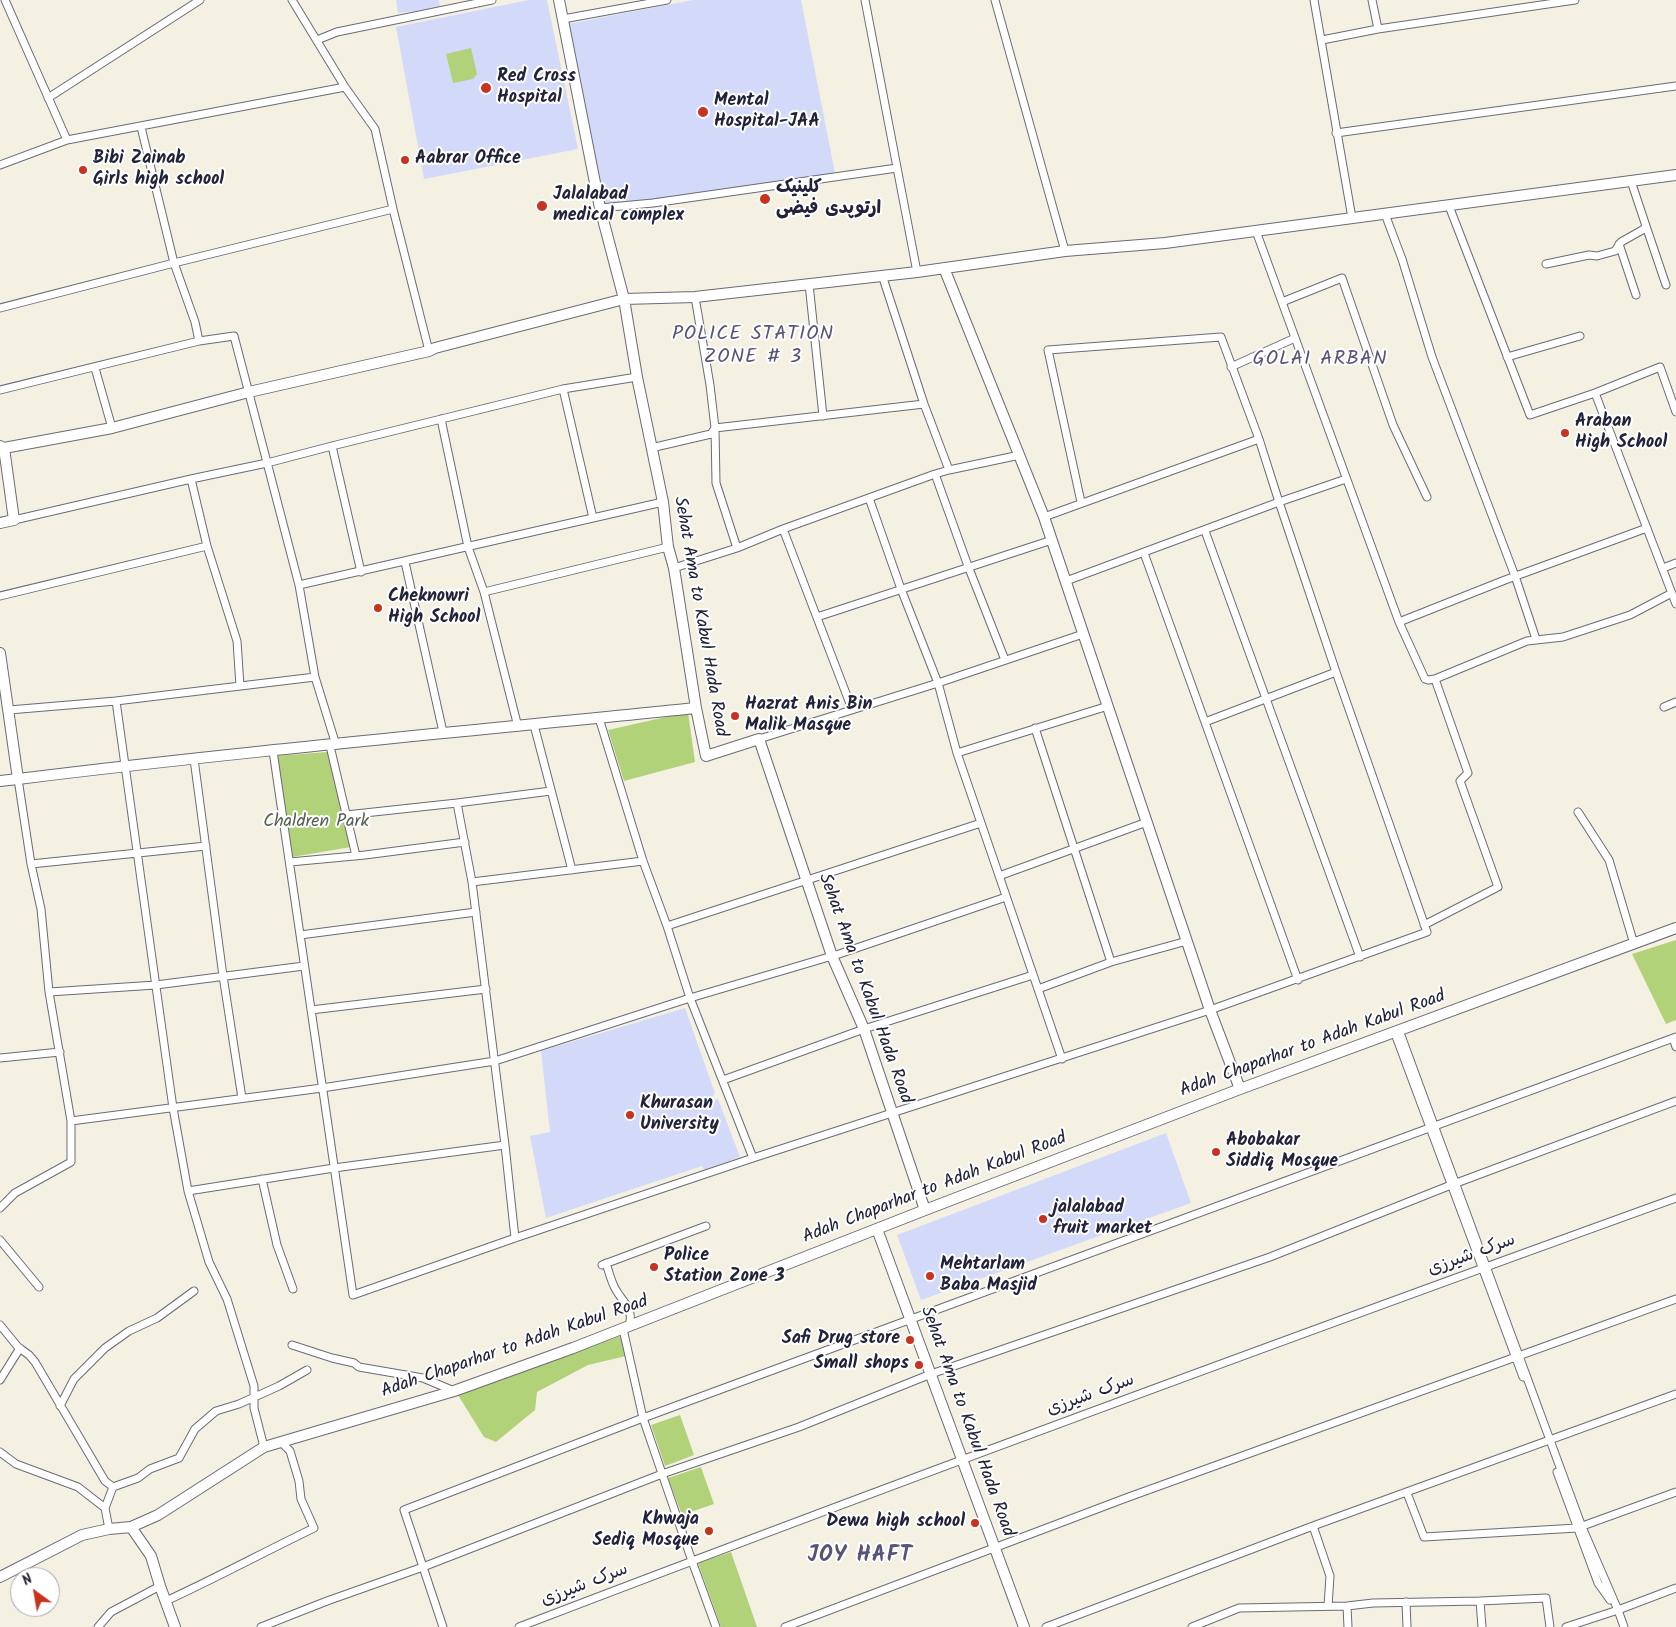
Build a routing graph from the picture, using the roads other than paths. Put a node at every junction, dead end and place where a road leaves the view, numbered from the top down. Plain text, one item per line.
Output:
1 (5, 0) edge
2 (200, 0) edge
3 (292, 0) edge
4 (492, 0) edge
5 (559, 0) edge
6 (667, 0) edge
7 (864, 0) edge
8 (995, 0) edge
9 (1314, 0) edge
10 (1372, 0) edge
11 (1575, 0) edge
12 (563, 19) junction
13 (1378, 29) junction
14 (317, 40) junction
15 (1322, 40) junction
16 (345, 86) junction
17 (1676, 86) edge
18 (48, 98) junction
19 (141, 127) junction
20 (1336, 133) junction
21 (67, 140) junction
22 (0, 165) edge
23 (897, 168) junction
24 (1676, 175) edge
25 (1631, 181) junction
26 (1450, 206) junction
27 (600, 208) junction
28 (393, 209) junction
29 (1385, 214) junction
30 (1352, 218) junction
31 (1646, 226) junction
32 (1256, 231) junction
33 (1619, 244) junction
34 (1064, 251) junction
35 (174, 262) junction
36 (1546, 264) dead end
37 (944, 268) junction
38 (917, 272) junction
39 (882, 275) junction
40 (809, 284) junction
41 (1666, 285) dead end
42 (1636, 295) dead end
43 (695, 298) junction
44 (624, 299) junction
45 (1282, 302) junction
46 (0, 308) edge
47 (1580, 336) dead end
48 (1295, 338) junction
49 (199, 341) junction
50 (429, 351) junction
51 (1507, 357) junction
52 (95, 368) junction
53 (1231, 368) junction
54 (636, 377) junction
55 (563, 389) junction
56 (0, 390) edge
57 (249, 392) junction
58 (1595, 393) junction
59 (924, 404) junction
60 (1676, 412) edge
61 (822, 416) junction
62 (442, 419) junction
63 (112, 428) junction
64 (715, 428) junction
65 (1259, 439) junction
66 (332, 446) junction
67 (2, 447) edge
68 (651, 448) junction
69 (1020, 455) junction
70 (267, 464) junction
71 (948, 470) junction
72 (935, 474) junction
73 (191, 479) junction
74 (1346, 479) junction
75 (1427, 497) dead end
76 (870, 498) junction
77 (663, 502) junction
78 (1081, 502) junction
79 (1279, 502) junction
80 (1044, 516) junction
81 (593, 518) junction
82 (14, 520) junction
83 (0, 523) edge
84 (1647, 528) junction
85 (782, 529) junction
86 (1204, 531) junction
87 (1052, 540) junction
88 (207, 546) junction
89 (468, 546) junction
90 (668, 547) junction
91 (737, 548) junction
92 (1144, 552) junction
93 (405, 562) junction
94 (1676, 563) edge
95 (968, 566) junction
96 (674, 568) junction
97 (1663, 568) junction
98 (361, 572) junction
99 (1515, 576) junction
100 (1066, 581) junction
101 (299, 585) junction
102 (901, 589) junction
103 (484, 592) junction
104 (1672, 593) junction
105 (0, 596) edge
106 (1676, 604) edge
107 (817, 617) junction
108 (1399, 622) junction
109 (1084, 634) junction
110 (1536, 639) junction
111 (0, 653) edge
112 (1005, 660) junction
113 (1336, 672) junction
114 (315, 677) junction
115 (1435, 679) junction
116 (938, 683) junction
117 (240, 686) junction
118 (1266, 699) junction
119 (116, 701) junction
120 (1676, 702) edge
121 (1108, 706) junction
122 (696, 708) junction
123 (1664, 708) dead end
124 (852, 709) junction
125 (9, 710) junction
126 (599, 718) junction
127 (1205, 722) junction
128 (534, 725) junction
129 (518, 727) junction
130 (1035, 728) junction
131 (443, 732) junction
132 (759, 739) junction
133 (333, 745) junction
134 (273, 751) junction
135 (957, 752) junction
136 (194, 759) junction
137 (125, 766) junction
138 (18, 779) junction
139 (0, 782) edge
140 (551, 791) junction
141 (457, 803) junction
142 (1578, 812) dead end
143 (346, 815) junction
144 (981, 822) junction
145 (1147, 822) junction
146 (465, 842) junction
147 (206, 846) junction
148 (1074, 848) junction
149 (138, 853) junction
150 (356, 856) junction
151 (643, 861) junction
152 (290, 862) junction
153 (31, 864) junction
154 (572, 870) junction
155 (999, 876) junction
156 (806, 880) junction
157 (472, 882) junction
158 (1006, 896) junction
159 (476, 912) junction
160 (1424, 925) junction
161 (667, 926) junction
162 (1676, 928) edge
163 (300, 935) junction
164 (1187, 941) junction
165 (1634, 944) junction
166 (832, 956) junction
167 (1360, 957) junction
168 (1111, 962) junction
169 (304, 966) junction
170 (1033, 975) junction
171 (223, 976) junction
172 (1298, 980) junction
173 (156, 985) junction
174 (1038, 989) junction
175 (486, 990) junction
176 (49, 992) junction
177 (690, 998) junction
178 (311, 1010) junction
179 (1210, 1010) junction
180 (864, 1029) junction
181 (1397, 1031) junction
182 (1674, 1038) edge
183 (1676, 1047) edge
184 (60, 1052) junction
185 (2, 1059) edge
186 (1062, 1059) junction
187 (495, 1061) junction
188 (723, 1080) junction
189 (322, 1088) junction
190 (1240, 1089) junction
191 (242, 1098) junction
192 (1676, 1101) edge
193 (173, 1108) junction
194 (892, 1114) junction
195 (71, 1121) junction
196 (1433, 1126) junction
197 (505, 1145) junction
198 (753, 1158) junction
199 (334, 1168) junction
200 (262, 1180) junction
201 (1454, 1183) junction
202 (188, 1191) junction
203 (1676, 1198) edge
204 (0, 1208) edge
205 (925, 1210) junction
206 (706, 1226) dead end
207 (877, 1229) junction
208 (515, 1238) junction
209 (0, 1240) edge
210 (1484, 1268) junction
211 (39, 1287) dead end
212 (292, 1289) dead end
213 (194, 1291) dead end
214 (1676, 1299) edge
215 (910, 1320) junction
216 (0, 1325) edge
217 (626, 1328) junction
218 (292, 1345) dead end
219 (20, 1348) junction
220 (1518, 1356) junction
221 (307, 1370) dead end
222 (930, 1374) junction
223 (0, 1380) edge
224 (454, 1391) junction
225 (1676, 1394) edge
226 (254, 1397) junction
227 (60, 1406) junction
228 (643, 1418) junction
229 (1548, 1441) junction
230 (281, 1442) junction
231 (264, 1447) junction
232 (0, 1452) edge
233 (962, 1460) junction
234 (662, 1474) junction
235 (113, 1487) junction
236 (1676, 1492) edge
237 (1408, 1493) junction
238 (105, 1508) junction
239 (1313, 1526) junction
240 (131, 1527) junction
241 (1580, 1528) junction
242 (109, 1529) junction
243 (995, 1547) junction
244 (692, 1561) junction
245 (423, 1566) junction
246 (0, 1577) edge
247 (160, 1586) junction
248 (1676, 1588) edge
249 (166, 1601) junction
250 (1480, 1601) junction
251 (1406, 1602) junction
252 (1328, 1606) junction
253 (1347, 1606) junction
254 (1618, 1610) junction
255 (102, 1626) edge
256 (175, 1627) edge
257 (261, 1627) edge
258 (443, 1627) edge
259 (519, 1627) edge
260 (716, 1627) edge
261 (785, 1627) edge
262 (1024, 1627) edge
263 (1046, 1627) edge
264 (1192, 1627) edge
265 (1348, 1627) edge
266 (1408, 1627) edge
267 (1482, 1627) edge
268 (1550, 1627) edge
269 (1566, 1627) edge
270 (1624, 1627) edge

1 - 18 street
2 - 18 street
3 - 14 street
4 - 14 street
5 - 12 main road, Sehat Ama to Kabul Hada Road
6 - 12 street
7 - 23 street
8 - 34 street
9 - 15 street
10 - 13 street
11 - 13 street
12 - 27 main road, Sehat Ama to Kabul Hada Road
13 - 15 street
14 - 16 street
15 - 20 street
16 - 19 street
16 - 28 street
17 - 20 street
18 - 21 street
19 - 21 street
19 - 35 street
20 - 30 street
21 - 22 street
23 - 27 street
23 - 38 street
24 - 25 main road
25 - 26 main road
25 - 31 street
26 - 29 main road
26 - 51 street
27 - 44 main road, Sehat Ama to Kabul Hada Road
28 - 35 street
28 - 50 street
29 - 30 main road
29 - 99 street
30 - 32 main road
31 - 33 street
31 - 41 street
32 - 34 main road
32 - 45 street
33 - 36 street
33 - 42 street
34 - 37 main road
35 - 46 street
35 - 49 street
37 - 38 main road
37 - 69 main road
38 - 39 main road
39 - 40 main road
39 - 59 street
40 - 43 main road
40 - 61 street
43 - 44 main road
43 - 64 street
44 - 50 main road
44 - 54 main road, Sehat Ama to Kabul Hada Road
45 - 48 street
45 - 75 street
47 - 51 street
48 - 53 street
48 - 74 street
49 - 52 street
49 - 57 street
50 - 57 main road
51 - 58 street
52 - 56 street
52 - 63 street
53 - 65 street
53 - 78 street
54 - 55 street
54 - 68 main road, Sehat Ama to Kabul Hada Road
55 - 62 street
55 - 81 street
57 - 63 main road
57 - 70 street
58 - 60 street
58 - 84 street
59 - 61 street
59 - 71 street
61 - 64 street
62 - 66 street
62 - 89 street
63 - 67 main road
64 - 68 street
64 - 91 street
65 - 78 street
65 - 79 street
66 - 70 street
66 - 98 street
67 - 82 main road
68 - 77 main road, Sehat Ama to Kabul Hada Road
69 - 71 street
69 - 80 main road
70 - 73 street
70 - 101 street
71 - 72 street
72 - 76 street
72 - 95 street
73 - 82 street
73 - 88 street
74 - 79 street
74 - 108 street
76 - 85 street
76 - 102 street
77 - 81 street
77 - 90 main road, Sehat Ama to Kabul Hada Road
78 - 80 street
79 - 86 street
79 - 113 street
80 - 87 main road
81 - 89 street
82 - 83 main road
84 - 97 street
84 - 99 street
85 - 91 street
85 - 107 street
86 - 92 street
86 - 118 street
87 - 95 street
87 - 100 main road
88 - 105 street
88 - 117 street
89 - 93 street
89 - 103 street
90 - 96 main road, Sehat Ama to Kabul Hada Road
90 - 103 street
91 - 96 street
92 - 100 street
92 - 127 street
93 - 98 street
93 - 131 street
94 - 97 street
95 - 102 street
95 - 112 street
96 - 122 main road, Sehat Ama to Kabul Hada Road
97 - 104 street
98 - 101 street
99 - 108 street
99 - 110 street
100 - 109 main road
101 - 114 street
102 - 107 street
102 - 116 street
103 - 129 street
104 - 106 street
104 - 110 street
107 - 124 street
108 - 115 street
109 - 112 street
109 - 121 main road
110 - 115 street
111 - 125 main road
112 - 116 street
113 - 118 street
113 - 160 street
114 - 117 street
114 - 133 street
115 - 160 street
116 - 124 street
116 - 135 street
117 - 119 street
118 - 127 street
118 - 167 street
119 - 125 street
119 - 137 street
120 - 123 street
121 - 130 street
121 - 145 main road
122 - 126 main road
122 - 132 main road, Sehat Ama to Kabul Hada Road
124 - 132 street
125 - 138 main road
126 - 128 main road
126 - 151 street
127 - 172 street
128 - 129 main road
128 - 140 street
129 - 131 main road
130 - 135 street
130 - 148 street
131 - 133 main road
132 - 156 main road, Sehat Ama to Kabul Hada Road
133 - 134 main road
133 - 143 street
134 - 136 main road
134 - 152 street
135 - 144 street
136 - 137 main road
136 - 147 street
137 - 138 main road
137 - 149 street
138 - 139 main road
138 - 153 street
140 - 141 street
140 - 154 street
141 - 143 street
141 - 146 street
142 - 165 street
143 - 150 street
144 - 155 street
144 - 156 street
145 - 148 street
145 - 164 main road
146 - 150 street
146 - 157 street
147 - 149 street
147 - 171 street
148 - 155 street
148 - 168 street
149 - 153 street
149 - 173 street
150 - 152 street
151 - 154 street
151 - 161 street
152 - 163 street
153 - 176 street
154 - 157 street
155 - 158 street
156 - 161 street
156 - 166 main road, Sehat Ama to Kabul Hada Road
157 - 159 street
158 - 166 street
158 - 170 street
159 - 163 street
159 - 175 street
160 - 167 street
161 - 177 street
162 - 165 main road, Adah Chaparhar to Adah Kabul Road
163 - 169 street
164 - 168 street
164 - 179 main road
165 - 181 main road, Adah Chaparhar to Adah Kabul Road
166 - 177 street
166 - 180 main road, Sehat Ama to Kabul Hada Road
167 - 172 street
168 - 174 street
169 - 171 street
169 - 178 street
170 - 174 street
170 - 180 street
171 - 173 street
171 - 191 street
172 - 179 street
173 - 176 street
173 - 193 street
174 - 186 street
175 - 178 street
175 - 187 street
176 - 184 street
177 - 187 street
177 - 188 street
178 - 189 street
179 - 186 street
179 - 190 main road
180 - 188 street
180 - 194 main road, Sehat Ama to Kabul Hada Road
181 - 190 main road, Adah Chaparhar to Adah Kabul Road
181 - 196 street
182 - 183 street
182 - 196 street
184 - 185 street
184 - 195 street
186 - 194 street
187 - 189 street
187 - 197 street
188 - 198 street
189 - 191 street
189 - 199 street
190 - 205 main road, Adah Chaparhar to Adah Kabul Road
191 - 193 street
192 - 201 street
193 - 195 street
193 - 202 street
194 - 198 street
194 - 205 main road, Sehat Ama to Kabul Hada Road
195 - 204 street
196 - 201 street
196 - 215 street
197 - 199 street
197 - 208 street
198 - 208 street
199 - 200 street
199 - 208 street
200 - 202 street
200 - 212 street
201 - 210 street
201 - 222 street
202 - 226 street
203 - 210 street, سرک شیرزی
205 - 207 main road, Adah Chaparhar to Adah Kabul Road
206 - 217 street
207 - 215 main road, Sehat Ama to Kabul Hada Road
207 - 217 main road, Adah Chaparhar to Adah Kabul Road
209 - 211 street
210 - 220 street
210 - 233 street, سرک شیرزی
213 - 227 street
214 - 220 street
215 - 222 main road, Sehat Ama to Kabul Hada Road
215 - 228 street
216 - 219 street
217 - 224 main road, Adah Chaparhar to Adah Kabul Road
217 - 228 street
218 - 224 street
219 - 223 street
219 - 227 street
220 - 229 street
220 - 243 street
221 - 226 street
222 - 233 main road, Sehat Ama to Kabul Hada Road
222 - 234 street
224 - 230 main road, Adah Chaparhar to Adah Kabul Road
225 - 229 street
226 - 231 street
226 - 235 street
227 - 235 street
228 - 234 street
228 - 245 street
229 - 237 street
229 - 241 street
230 - 231 main road, Adah Chaparhar to Adah Kabul Road
230 - 249 street
231 - 240 main road, Adah Chaparhar to Adah Kabul Road
232 - 238 street
233 - 243 main road, Sehat Ama to Kabul Hada Road
233 - 244 street, سرک شیرزی
234 - 244 street
234 - 245 street
235 - 238 street
236 - 241 street
237 - 239 street
237 - 241 street
238 - 242 street
239 - 252 street
239 - 263 street
240 - 242 main road, Adah Chaparhar to Adah Kabul Road
240 - 247 main road
241 - 254 street
242 - 246 main road, Adah Chaparhar to Adah Kabul Road
243 - 261 street
243 - 262 main road, Sehat Ama to Kabul Hada Road
244 - 259 street, سرک شیرزی
244 - 260 street
245 - 257 street
245 - 258 street
247 - 249 main road
247 - 255 street
248 - 254 street
249 - 256 main road
250 - 251 street
250 - 267 street
250 - 268 street
251 - 253 street
251 - 266 street
252 - 253 street
252 - 264 street
253 - 265 street
254 - 269 street
254 - 270 street

